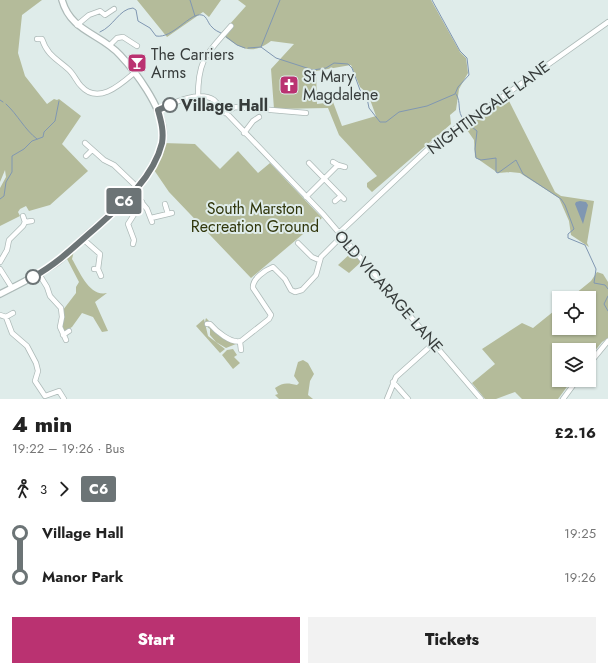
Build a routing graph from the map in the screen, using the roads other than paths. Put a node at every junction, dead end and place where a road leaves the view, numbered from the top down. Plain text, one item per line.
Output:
1 (62, 0) edge
2 (114, 9) dead end
3 (608, 22) edge
4 (77, 25) junction
5 (231, 26) dead end
6 (41, 38) dead end
7 (110, 45) junction
8 (137, 46) dead end
9 (134, 73) junction
10 (198, 97) junction
11 (158, 110) junction
12 (226, 113) junction
13 (306, 113) dead end
14 (259, 117) dead end
15 (244, 133) junction
16 (84, 143) dead end
17 (92, 150) junction
18 (86, 156) dead end
19 (333, 162) dead end
20 (309, 163) dead end
21 (338, 165) junction
22 (345, 167) dead end
23 (324, 179) junction
24 (137, 187) junction
25 (133, 192) junction
26 (306, 197) junction
27 (335, 201) dead end
28 (142, 202) junction
29 (165, 204) dead end
30 (23, 216) dead end
31 (32, 221) dead end
32 (25, 222) junction
33 (341, 234) junction
34 (83, 239) junction
35 (135, 241) dead end
36 (298, 243) dead end
37 (319, 260) junction
38 (0, 262) edge
39 (0, 269) edge
40 (39, 274) junction
41 (101, 276) dead end
42 (12, 288) junction
43 (0, 294) edge
44 (12, 313) dead end
45 (0, 315) edge
46 (6, 317) junction
47 (207, 324) dead end
48 (69, 331) dead end
49 (608, 341) edge
50 (240, 342) junction
51 (434, 343) junction
52 (241, 350) dead end
53 (596, 356) edge
54 (393, 382) junction
55 (572, 387) edge
56 (64, 399) edge
57 (387, 399) edge
58 (408, 399) edge
59 (481, 399) edge
60 (563, 399) edge

1 - 4 street
2 - 4 street
3 - 33 street, NIGHTINGALE LANE
4 - 7 street
5 - 10 street
6 - 9 street
7 - 8 street
7 - 9 street
9 - 11 street
10 - 11 street
10 - 12 street, OLD VICARAGE LANE
11 - 24 street
12 - 13 street
12 - 15 street, OLD VICARAGE LANE
14 - 15 street
15 - 26 street, OLD VICARAGE LANE
16 - 17 street
17 - 18 street
17 - 24 street
19 - 21 street
20 - 23 street
21 - 22 street
21 - 23 street
23 - 26 street
23 - 27 street
24 - 25 street
25 - 28 street
25 - 34 street
26 - 33 street, OLD VICARAGE LANE
28 - 29 street
28 - 35 street
30 - 32 street
31 - 32 street
32 - 38 street
33 - 37 street, NIGHTINGALE LANE
33 - 51 street, OLD VICARAGE LANE
34 - 40 street
34 - 41 street
36 - 37 street
37 - 50 street
39 - 42 street
40 - 42 street
40 - 48 street
42 - 43 street
44 - 46 street
45 - 46 street
46 - 56 street
47 - 50 street
49 - 53 street
50 - 52 street
51 - 54 street
51 - 59 street, OLD VICARAGE LANE
54 - 57 street
54 - 58 street
55 - 60 street

